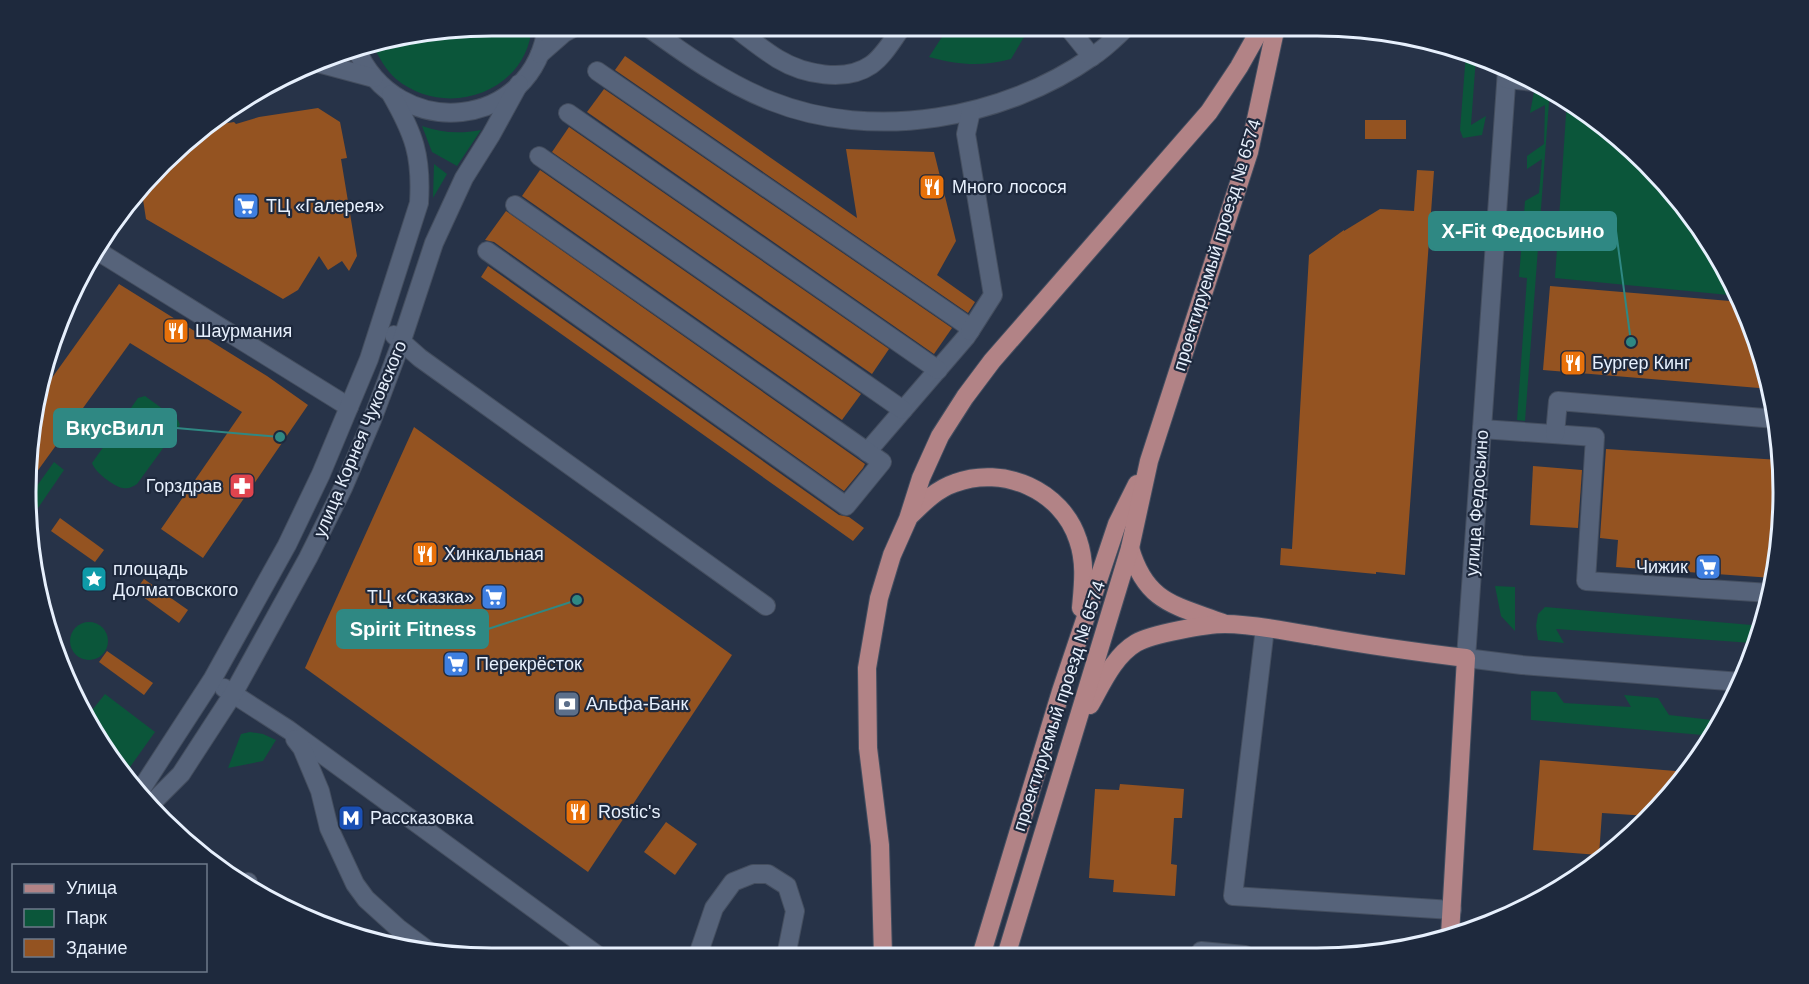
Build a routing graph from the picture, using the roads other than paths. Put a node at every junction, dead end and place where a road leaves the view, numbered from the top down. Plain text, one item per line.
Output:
1 (544, 36) edge
2 (561, 36) edge
3 (661, 36) edge
4 (747, 36) edge
5 (896, 36) edge
6 (1075, 36) edge
7 (1116, 36) edge
8 (1256, 36) edge
9 (1274, 36) edge
10 (539, 55) junction
11 (360, 56) edge
12 (1092, 57) junction
13 (330, 66) edge
14 (597, 71) dead end
15 (374, 78) junction
16 (1507, 78) edge
17 (519, 84) junction
18 (391, 94) junction
19 (971, 111) junction
20 (568, 113) dead end
21 (539, 156) dead end
22 (515, 205) dead end
23 (487, 251) dead end
24 (103, 254) edge
25 (381, 322) junction
26 (970, 331) junction
27 (401, 343) junction
28 (938, 370) junction
29 (349, 407) junction
30 (903, 410) junction
31 (1767, 418) edge
32 (1482, 429) junction
33 (1555, 434) junction
34 (867, 452) junction
35 (1149, 461) junction
36 (908, 519) junction
37 (1130, 548) junction
38 (1761, 592) edge
39 (766, 606) dead end
40 (1224, 624) junction
41 (1265, 628) junction
42 (1079, 637) junction
43 (1466, 658) junction
44 (212, 680) junction
45 (1732, 681) edge
46 (233, 694) junction
47 (289, 730) junction
48 (1075, 731) junction
49 (143, 786) edge
50 (156, 800) edge
51 (1452, 910) junction
52 (1451, 928) edge
53 (416, 941) edge
54 (588, 948) edge
55 (700, 948) edge
56 (788, 948) edge
57 (883, 948) edge
58 (983, 948) edge
59 (1008, 948) edge

1 - 10 street, улица Корнея Чуковского
2 - 10 street
3 - 19 street
4 - 5 street
6 - 12 street
7 - 12 street
8 - 36 main road
9 - 35 main road, проектируемый проезд № 6574
10 - 17 street, улица Корнея Чуковского
11 - 15 street, улица Корнея Чуковского
12 - 19 street
13 - 15 street
14 - 26 street
15 - 18 street, улица Корнея Чуковского
16 - 32 street, улица Федосьино
17 - 18 street, улица Корнея Чуковского
17 - 27 street, улица Корнея Чуковского
18 - 25 street
19 - 26 street
20 - 28 street
21 - 30 street
22 - 34 street
23 - 34 street
24 - 29 street
25 - 27 street
25 - 29 street
26 - 28 street
27 - 39 street
27 - 46 street, улица Корнея Чуковского
28 - 30 street
29 - 44 street
30 - 34 street
31 - 33 street
32 - 33 street
32 - 43 street, улица Федосьино
33 - 38 street
35 - 37 main road, проектируемый проезд № 6574
35 - 42 main road, проектируемый проезд № 6574
36 - 42 main road
36 - 57 main road
37 - 40 main road
37 - 48 main road, проектируемый проезд № 6574
40 - 41 main road
40 - 48 main road
41 - 43 main road
41 - 51 street
42 - 58 main road, проектируемый проезд № 6574
43 - 45 street
43 - 51 main road, улица Федосьино
44 - 46 street
44 - 49 street
46 - 47 street
46 - 50 street, улица Корнея Чуковского
47 - 53 street
47 - 54 street
48 - 59 main road, проектируемый проезд № 6574
51 - 52 main road, улица Федосьино
55 - 56 street

